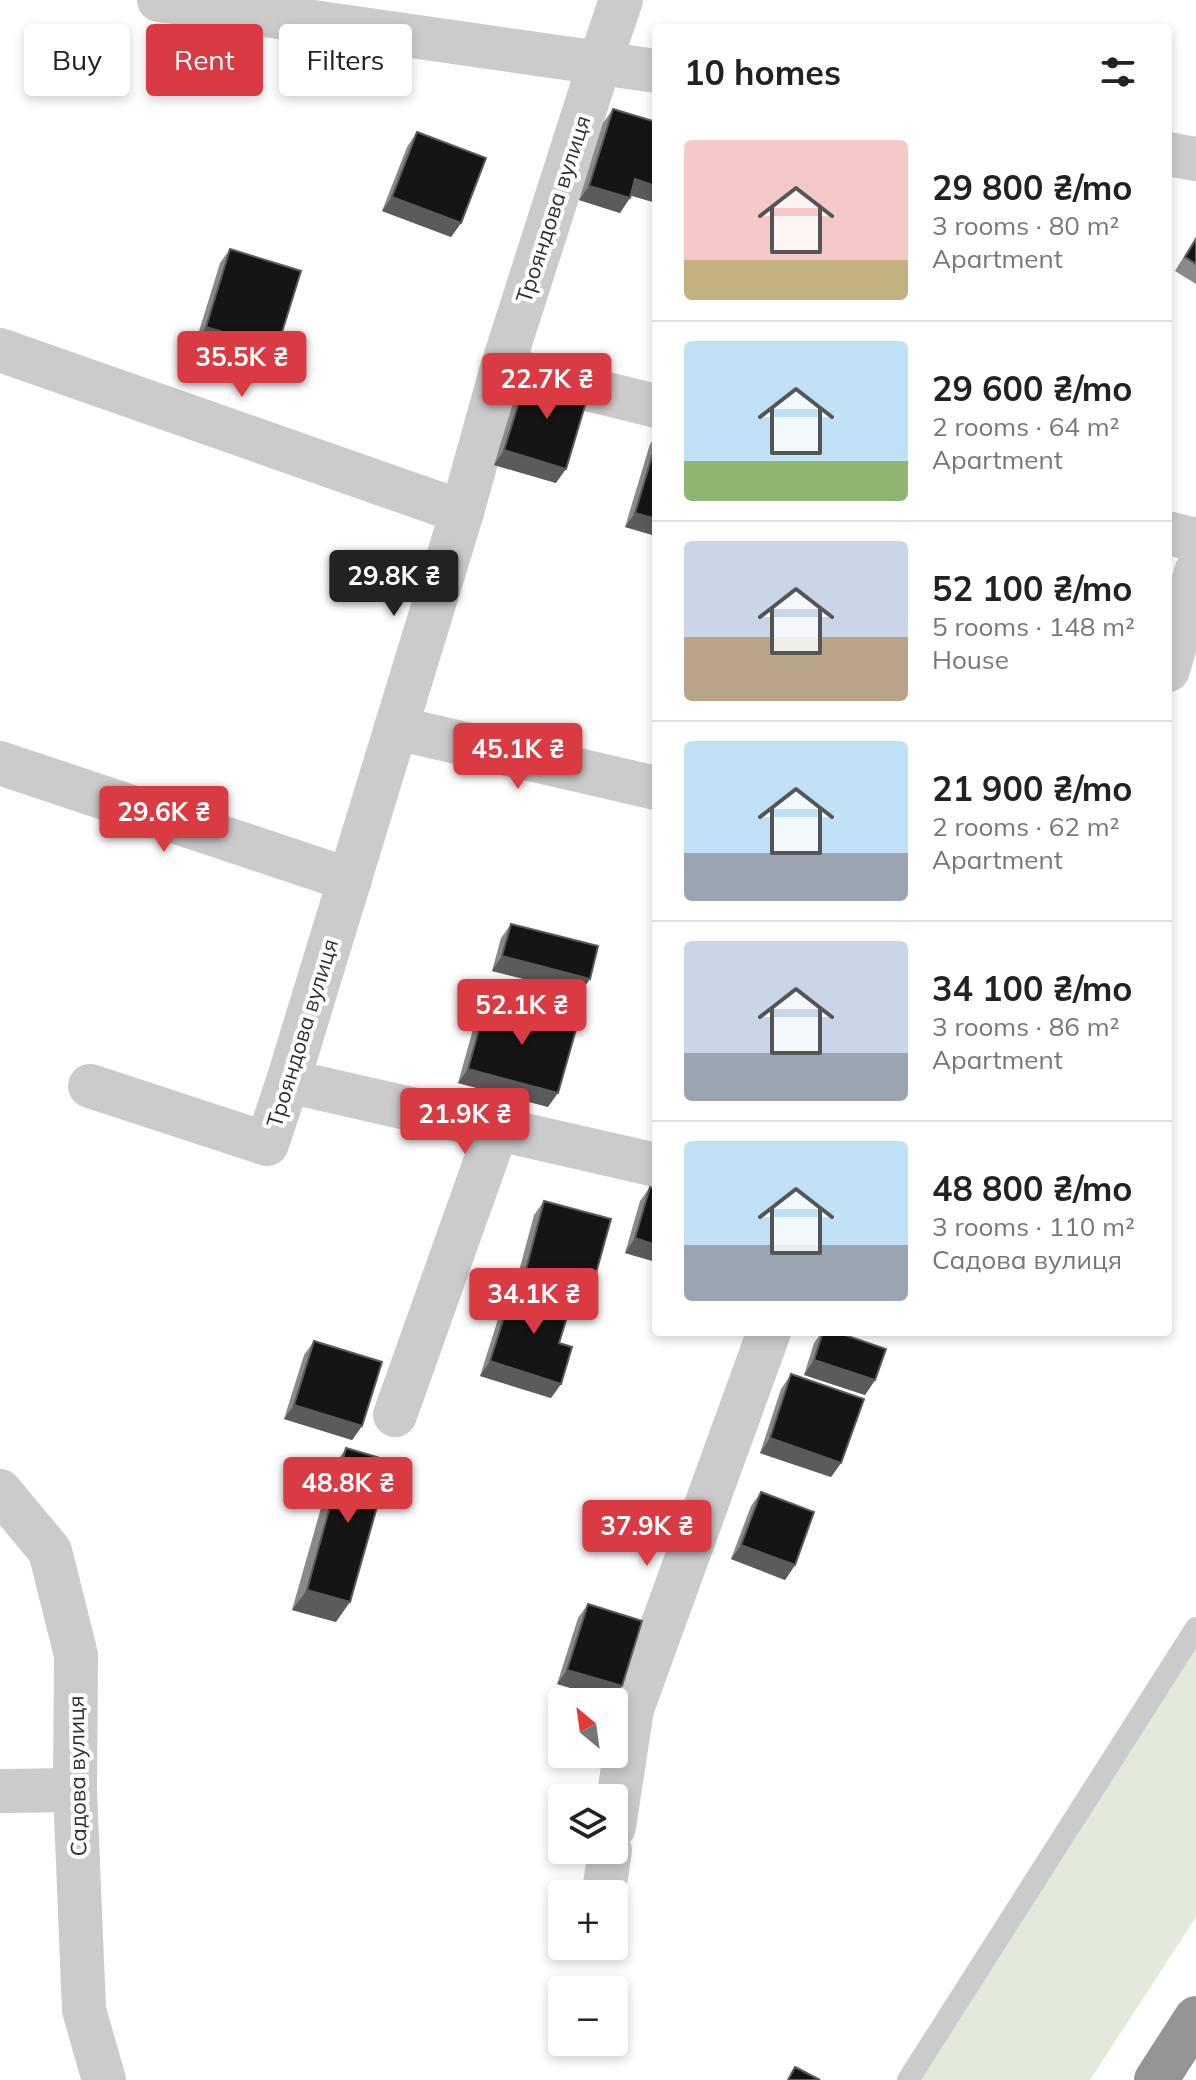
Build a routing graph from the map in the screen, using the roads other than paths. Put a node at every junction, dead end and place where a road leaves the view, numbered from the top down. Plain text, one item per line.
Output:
1 (159, 0) edge
2 (621, 0) edge
3 (600, 62) junction
4 (652, 70) edge
5 (1172, 155) edge
6 (1196, 159) edge
7 (0, 350) edge
8 (502, 368) junction
9 (652, 405) edge
10 (462, 512) junction
11 (1172, 534) edge
12 (1196, 540) edge
13 (1196, 572) edge
14 (1172, 656) edge
15 (396, 728) junction
16 (0, 763) edge
17 (652, 787) edge
18 (350, 880) junction
19 (288, 1081) junction
20 (90, 1086) dead end
21 (497, 1129) junction
22 (652, 1164) edge
23 (768, 1336) edge
24 (395, 1415) dead end
25 (0, 1491) edge
26 (1196, 1628) edge
27 (621, 1784) edge
28 (75, 1790) junction
29 (0, 1791) edge
30 (1196, 2018) edge
31 (104, 2080) edge
32 (908, 2080) edge
33 (1156, 2080) edge

1 - 3 street
2 - 3 street, Трояндова вулиця
3 - 4 street
3 - 8 street, Трояндова вулиця
5 - 6 street
7 - 10 street
8 - 9 street
8 - 10 street, Трояндова вулиця
10 - 15 street, Трояндова вулиця
11 - 12 street
13 - 14 street
15 - 17 street
15 - 18 street, Трояндова вулиця
16 - 18 street
18 - 19 street, Трояндова вулиця
19 - 20 street, Трояндова вулиця
19 - 21 street
21 - 22 street
21 - 24 street
23 - 27 street
25 - 28 street, Садова вулиця
26 - 32 lane
28 - 29 street
28 - 31 street, Садова вулиця
30 - 33 highway

